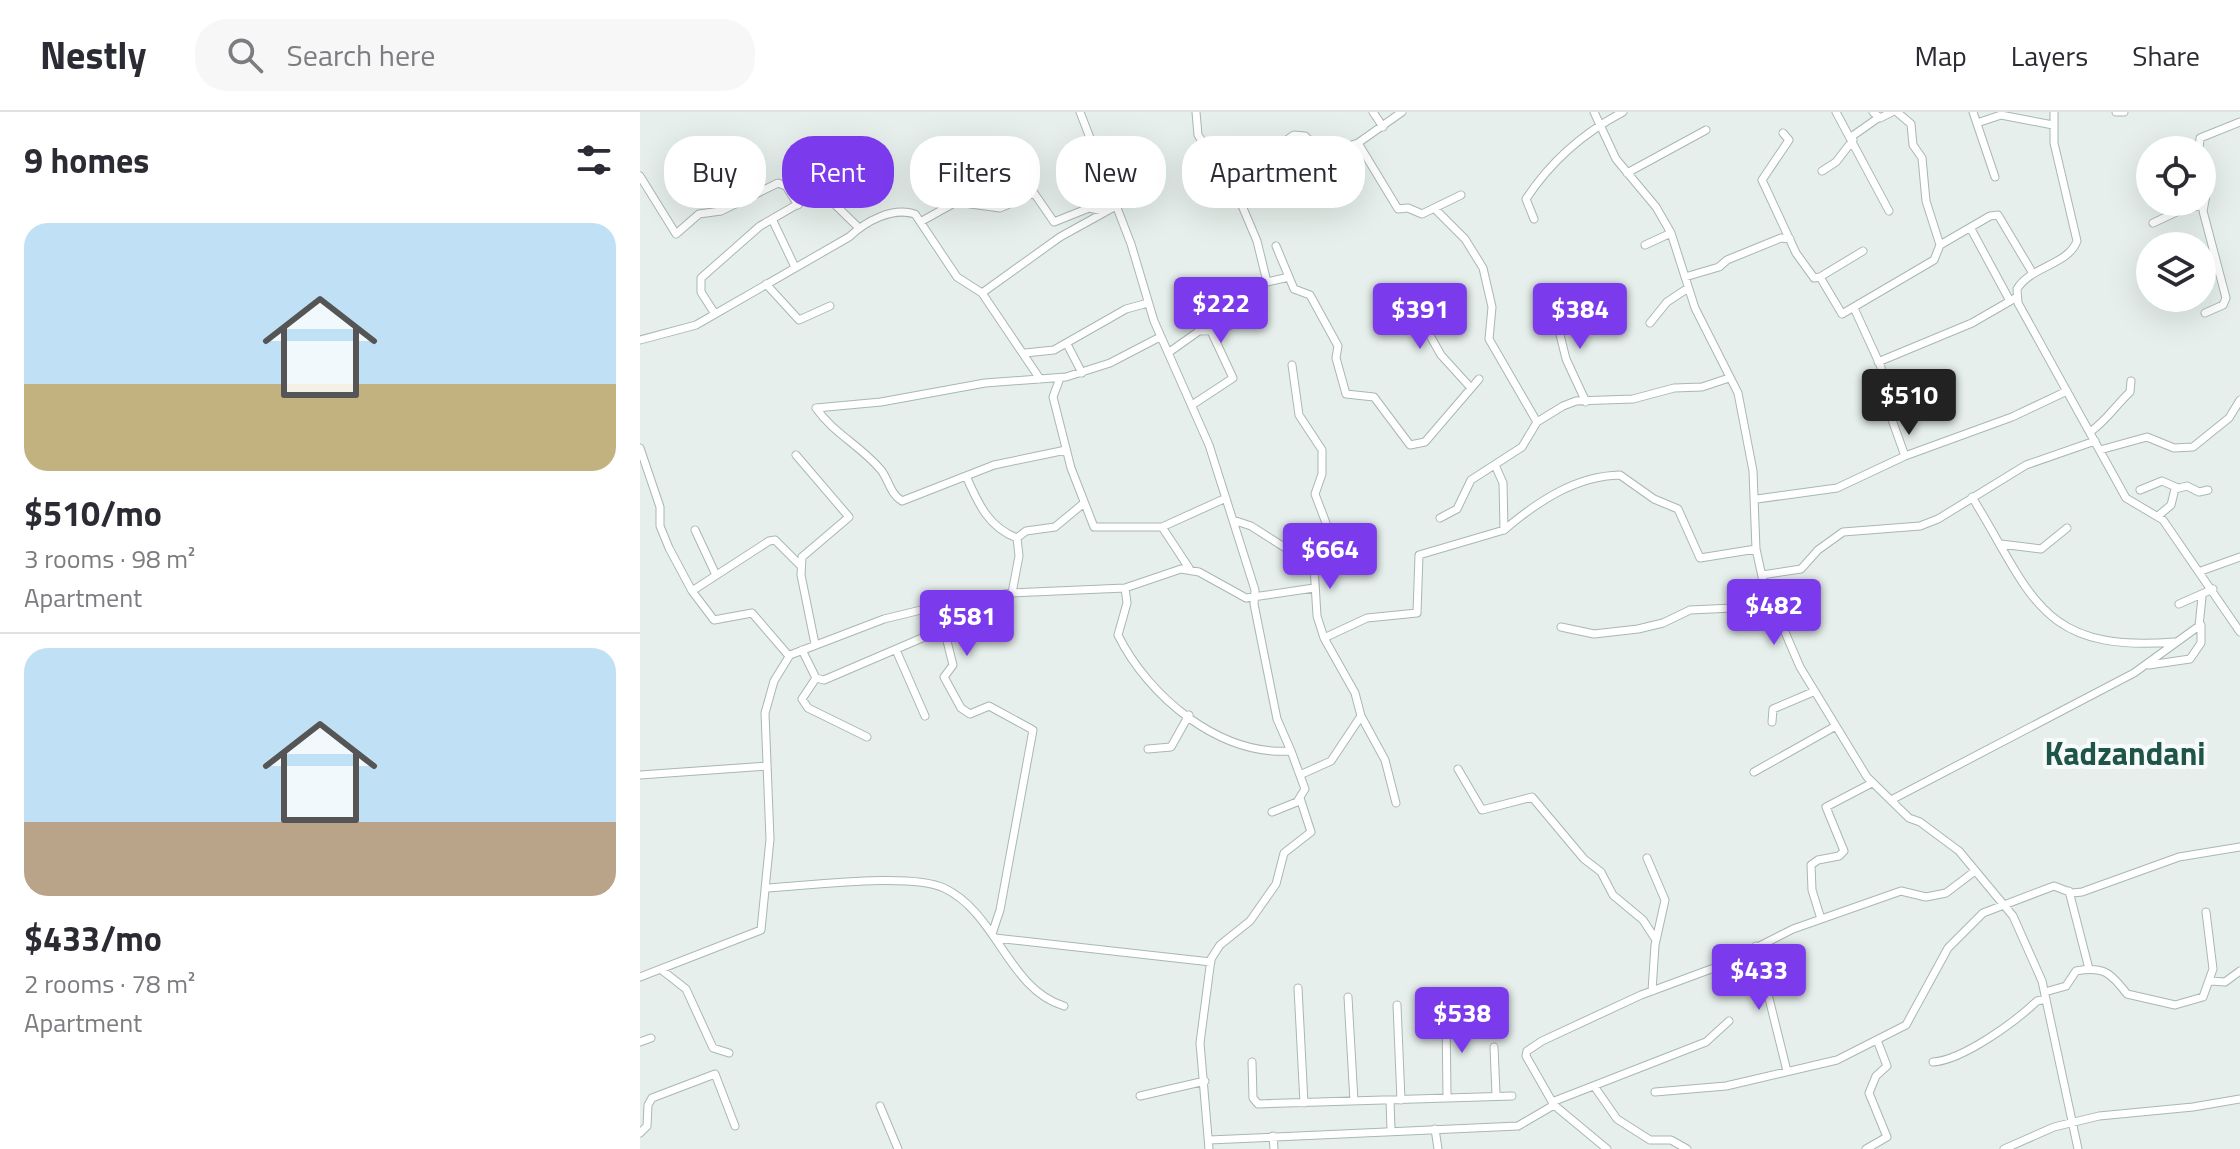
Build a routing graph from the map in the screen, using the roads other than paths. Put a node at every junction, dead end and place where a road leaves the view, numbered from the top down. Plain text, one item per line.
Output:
1 (1080, 112) edge
2 (1196, 112) edge
3 (1373, 112) edge
4 (1402, 112) edge
5 (1594, 112) edge
6 (1623, 112) edge
7 (1836, 112) edge
8 (1895, 112) edge
9 (1973, 112) edge
10 (2054, 112) edge
11 (2116, 112) edge
12 (2124, 112) edge
13 (1875, 115) edge
14 (2240, 122) edge
15 (1599, 123) junction
16 (1977, 123) junction
17 (2053, 125) junction
18 (1383, 127) junction
19 (1706, 130) dead end
20 (1783, 133) dead end
21 (1089, 136) edge
22 (1199, 136) edge
23 (2205, 136) edge
24 (1852, 138) junction
25 (1365, 139) edge
26 (1365, 155) edge
27 (1822, 171) dead end
28 (1627, 173) junction
29 (640, 176) edge
30 (1995, 177) dead end
31 (782, 184) edge
32 (1461, 195) dead end
33 (792, 208) edge
34 (838, 208) edge
35 (1111, 208) edge
36 (1117, 208) edge
37 (1244, 208) edge
38 (1436, 210) junction
39 (1103, 211) junction
40 (1889, 211) dead end
41 (2168, 216) edge
42 (2205, 216) edge
43 (772, 219) junction
44 (1534, 219) dead end
45 (922, 221) junction
46 (2153, 223) dead end
47 (858, 227) junction
48 (1971, 229) junction
49 (1671, 233) junction
50 (1790, 239) junction
51 (1645, 245) dead end
52 (1940, 245) junction
53 (1276, 246) dead end
54 (1863, 251) dead end
55 (795, 267) junction
56 (2032, 272) junction
57 (1289, 277) junction
58 (1685, 277) junction
59 (1820, 277) junction
60 (766, 284) junction
61 (1403, 288) dead end
62 (1688, 288) junction
63 (982, 293) junction
64 (2013, 299) junction
65 (1148, 303) junction
66 (830, 306) dead end
67 (1553, 306) dead end
68 (1854, 308) junction
69 (1263, 311) dead end
70 (2205, 313) dead end
71 (715, 314) junction
72 (1650, 323) dead end
73 (1211, 331) junction
74 (1160, 337) junction
75 (640, 340) edge
76 (1067, 344) junction
77 (1025, 353) junction
78 (1168, 353) junction
79 (1878, 362) junction
80 (1292, 365) dead end
81 (1082, 373) junction
82 (1060, 378) junction
83 (1729, 378) junction
84 (1040, 379) junction
85 (1479, 379) dead end
86 (2131, 381) dead end
87 (1471, 388) junction
88 (2067, 391) junction
89 (2240, 400) edge
90 (1586, 402) junction
91 (1192, 405) junction
92 (1537, 422) junction
93 (2090, 432) junction
94 (2095, 441) junction
95 (640, 448) edge
96 (1066, 450) junction
97 (2100, 450) junction
98 (796, 455) dead end
99 (1905, 456) junction
100 (1495, 465) junction
101 (966, 476) junction
102 (2178, 488) junction
103 (2140, 490) dead end
104 (2208, 490) dead end
105 (1972, 497) junction
106 (1226, 498) junction
107 (1757, 499) junction
108 (1084, 503) junction
109 (2158, 516) junction
110 (1440, 518) dead end
111 (1233, 520) junction
112 (1162, 527) junction
113 (2067, 528) dead end
114 (695, 530) dead end
115 (1504, 530) junction
116 (1017, 538) junction
117 (2001, 544) junction
118 (1756, 549) junction
119 (2240, 557) edge
120 (800, 565) junction
121 (1314, 566) junction
122 (1189, 568) junction
123 (2201, 571) junction
124 (716, 575) junction
125 (1762, 575) junction
126 (1125, 588) junction
127 (1314, 588) junction
128 (2213, 589) junction
129 (692, 591) junction
130 (1012, 593) junction
131 (1769, 596) junction
132 (2202, 597) junction
133 (1255, 598) junction
134 (2179, 604) dead end
135 (938, 605) junction
136 (2201, 623) junction
137 (1561, 627) dead end
138 (943, 629) junction
139 (2240, 632) edge
140 (1324, 638) junction
141 (2178, 641) junction
142 (815, 644) junction
143 (802, 650) junction
144 (896, 650) junction
145 (789, 656) junction
146 (2146, 665) junction
147 (816, 678) junction
148 (1813, 692) junction
149 (1189, 715) junction
150 (925, 716) dead end
151 (1361, 716) junction
152 (1772, 722) dead end
153 (1834, 727) junction
154 (867, 737) dead end
155 (1148, 749) dead end
156 (1291, 751) junction
157 (767, 766) junction
158 (1458, 769) dead end
159 (1754, 772) dead end
160 (1302, 774) junction
161 (640, 775) edge
162 (1872, 783) junction
163 (1300, 798) junction
164 (1893, 799) junction
165 (1396, 803) dead end
166 (1272, 812) dead end
167 (2240, 847) edge
168 (1647, 858) dead end
169 (1975, 871) junction
170 (766, 888) junction
171 (2069, 891) junction
172 (2003, 903) junction
173 (2206, 912) dead end
174 (1821, 919) junction
175 (994, 936) junction
176 (1656, 940) junction
177 (1756, 946) junction
178 (1211, 962) junction
179 (2089, 969) junction
180 (663, 971) junction
181 (2240, 971) edge
182 (640, 977) edge
183 (2211, 981) junction
184 (1298, 988) dead end
185 (1652, 991) junction
186 (2046, 995) junction
187 (1348, 997) dead end
188 (1397, 1005) dead end
189 (1064, 1006) dead end
190 (1446, 1015) dead end
191 (1729, 1021) dead end
192 (651, 1038) dead end
193 (1877, 1040) junction
194 (640, 1042) edge
195 (1494, 1047) dead end
196 (729, 1053) dead end
197 (1252, 1062) dead end
198 (1933, 1062) dead end
199 (1787, 1071) junction
200 (1205, 1081) junction
201 (1594, 1086) junction
202 (1655, 1092) dead end
203 (1496, 1094) junction
204 (1140, 1096) dead end
205 (1447, 1096) junction
206 (1512, 1096) dead end
207 (2240, 1099) edge
208 (1390, 1100) junction
209 (1401, 1100) junction
210 (1354, 1101) junction
211 (1304, 1103) junction
212 (1553, 1103) junction
213 (880, 1106) dead end
214 (2073, 1121) junction
215 (735, 1126) dead end
216 (1435, 1129) junction
217 (1391, 1130) junction
218 (640, 1133) edge
219 (1273, 1136) junction
220 (1209, 1140) junction
221 (898, 1149) edge
222 (1209, 1149) edge
223 (1274, 1149) edge
224 (1438, 1149) edge
225 (1607, 1149) edge
226 (1687, 1149) edge
227 (1866, 1149) edge
228 (2004, 1149) edge
229 (2078, 1149) edge

1 - 21 street
2 - 22 street
3 - 18 street
4 - 18 street
5 - 15 street
6 - 15 street
7 - 24 street
8 - 13 street
8 - 52 street
9 - 16 street
10 - 17 street
11 - 12 street
13 - 24 street
14 - 23 street
15 - 28 street
15 - 44 street
16 - 17 street
16 - 30 street
17 - 56 street
18 - 25 street
19 - 28 street
20 - 50 street
24 - 27 street
24 - 40 street
26 - 38 street
28 - 49 street
29 - 31 street
32 - 38 street
33 - 43 street
34 - 47 street
35 - 39 street
36 - 65 street
37 - 57 street
38 - 92 street
39 - 45 street
39 - 63 street
41 - 46 street
42 - 70 street
43 - 55 street
43 - 71 street
45 - 47 street
45 - 63 street
47 - 55 street
48 - 52 street
48 - 56 street
48 - 64 street
49 - 51 street
49 - 58 street
50 - 58 street
50 - 59 street
52 - 68 street
53 - 57 street
54 - 59 street
55 - 60 street
56 - 64 street
57 - 87 street
58 - 62 street
59 - 68 street
60 - 66 street
60 - 71 street
61 - 87 street
62 - 72 street
62 - 83 street
63 - 77 street
64 - 79 street
64 - 88 street
65 - 74 street
65 - 76 street
67 - 90 street
68 - 79 street
69 - 73 street
71 - 75 street
73 - 78 street
73 - 91 street
74 - 78 street
74 - 81 street
76 - 77 street
76 - 81 street
77 - 84 street
78 - 91 street
79 - 99 street
80 - 121 street
81 - 82 street
82 - 84 street
82 - 96 street
83 - 90 street
83 - 107 street
84 - 101 street
85 - 87 street
86 - 93 street
88 - 93 street
88 - 99 street
89 - 97 street
90 - 92 street
91 - 106 street
92 - 100 street
93 - 94 street
94 - 97 street
94 - 105 street
95 - 129 street
96 - 101 street
96 - 108 street
97 - 109 street
98 - 120 street
99 - 107 street
100 - 110 street
100 - 115 street
101 - 116 street
102 - 103 street
102 - 104 street
102 - 109 street
105 - 117 street
105 - 125 street
106 - 111 street
106 - 112 street
107 - 118 street
108 - 112 street
108 - 116 street
109 - 123 street
111 - 121 street
111 - 133 street
112 - 122 street
113 - 117 street
114 - 124 street
115 - 118 street
115 - 140 street
116 - 130 street
117 - 141 street
118 - 125 street
119 - 123 street
120 - 124 street
120 - 142 street
121 - 127 street
122 - 126 street
122 - 133 street
123 - 128 street
124 - 129 street
125 - 131 street
126 - 130 street
126 - 149 street
127 - 133 street
127 - 140 street
128 - 132 street
128 - 139 street
129 - 145 street
130 - 135 street
131 - 137 street
131 - 148 street
132 - 134 street
132 - 136 street
133 - 156 street
135 - 138 street
135 - 142 street
136 - 141 street
136 - 146 street
138 - 144 street
138 - 175 street
140 - 151 street
141 - 146 street
142 - 143 street
143 - 145 street
143 - 147 street
144 - 147 street
144 - 150 street
145 - 157 street
146 - 164 street
147 - 154 street
148 - 152 street
148 - 153 street
149 - 155 street
149 - 156 street
151 - 160 street
151 - 165 street
153 - 159 street
153 - 162 street
156 - 160 street
157 - 161 street
157 - 170 street
158 - 176 street
160 - 163 street
162 - 164 street
162 - 174 street
163 - 166 street
163 - 178 street
164 - 169 street
167 - 171 street
168 - 176 street
169 - 172 street
169 - 174 street
170 - 175 street
170 - 180 street
171 - 172 street
171 - 179 street
172 - 186 street
172 - 193 street
173 - 183 street
174 - 177 street
175 - 178 street
175 - 189 street
176 - 185 street
177 - 185 street
177 - 199 street
178 - 200 street
179 - 183 street
179 - 186 street
180 - 182 street
180 - 196 street
181 - 183 street
184 - 211 street
185 - 212 street
186 - 198 street
186 - 214 street
187 - 210 street
188 - 209 street
190 - 205 street
191 - 201 street
192 - 194 street
193 - 199 street
193 - 227 street
195 - 203 street
197 - 211 street
199 - 202 street
200 - 204 street
200 - 220 street
201 - 212 street
201 - 226 street
203 - 205 street
203 - 206 street
205 - 209 street
207 - 214 street
208 - 209 street
208 - 210 street
208 - 217 street
210 - 211 street
212 - 216 street
212 - 225 street
213 - 221 street
214 - 228 street
214 - 229 street
215 - 218 street
216 - 217 street
216 - 224 street
217 - 219 street
219 - 220 street
219 - 223 street
220 - 222 street

